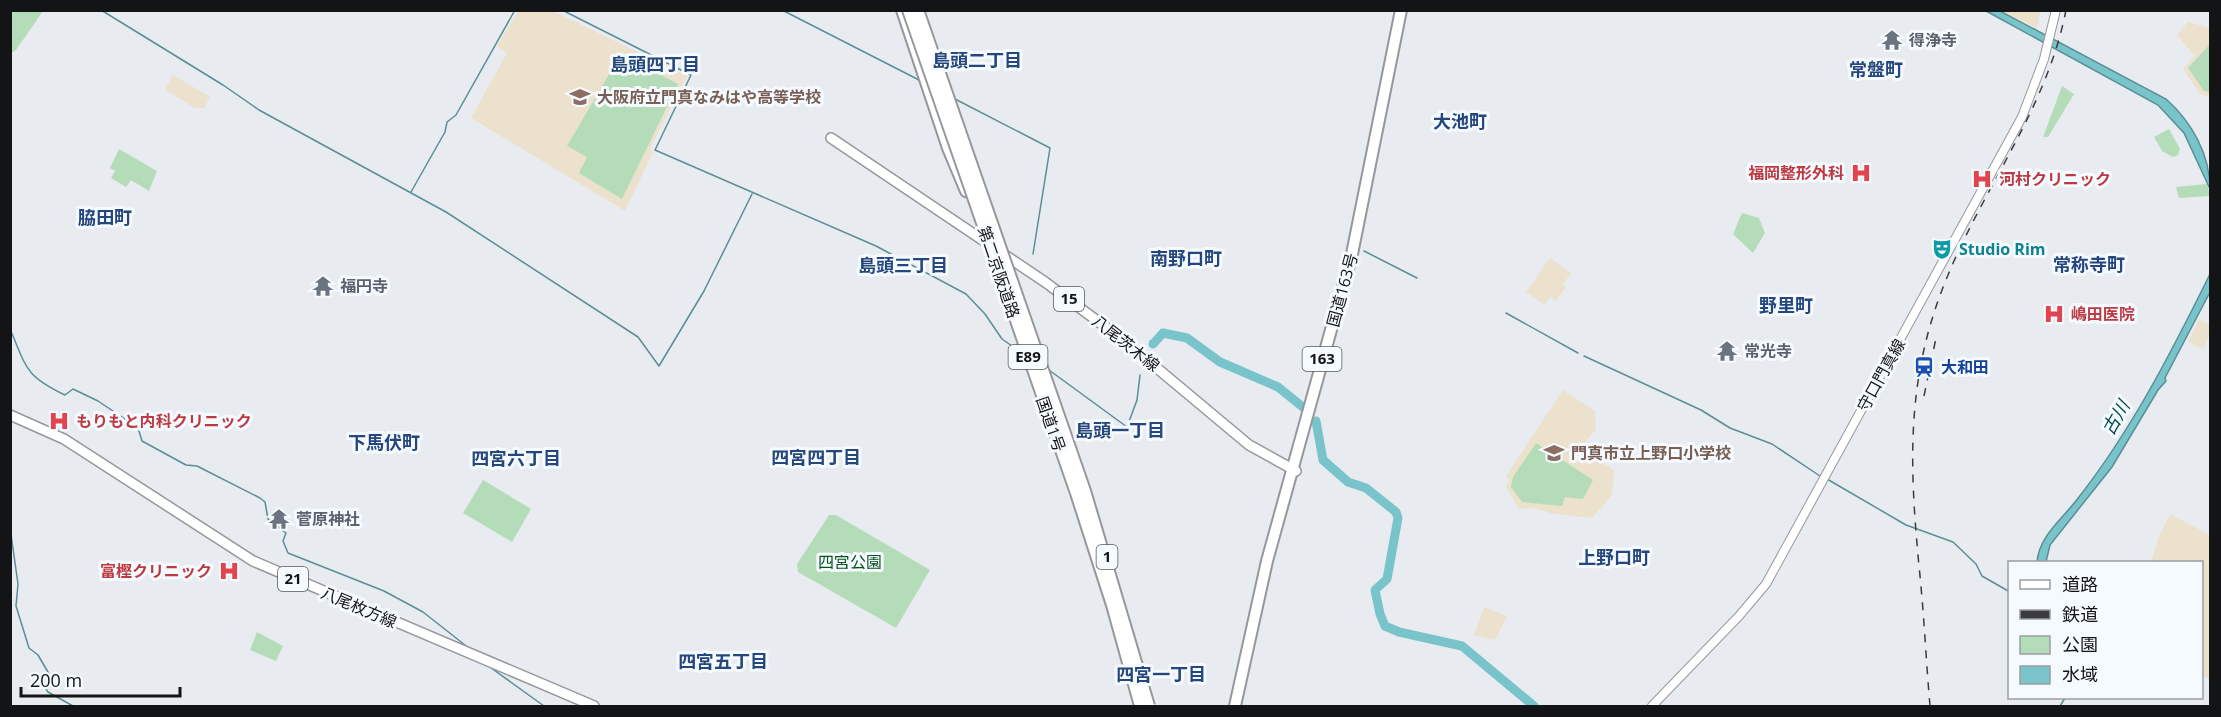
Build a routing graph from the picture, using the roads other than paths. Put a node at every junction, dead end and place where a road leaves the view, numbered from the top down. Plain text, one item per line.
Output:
1 (902, 10) edge
2 (908, 10) edge
3 (918, 10) edge
4 (923, 10) edge
5 (1401, 10) edge
6 (1406, 10) edge
7 (2056, 10) edge
8 (831, 138) dead end
9 (988, 244) junction
10 (1003, 254) junction
11 (1052, 411) junction
12 (10, 415) edge
13 (1295, 470) junction
14 (1121, 602) junction
15 (594, 706) edge
16 (1139, 706) edge
17 (1152, 706) edge
18 (1235, 706) edge
19 (1240, 706) edge
20 (1652, 706) edge

1 - 9 highway, 国道1号 / 1
2 - 16 highway, 第二京阪道路 / E89, bridge
3 - 17 highway, 第二京阪道路 / E89, bridge
4 - 10 highway, 国道1号 / 1
5 - 13 highway, 国道163号 / 163
6 - 13 highway, 国道163号 / 163
7 - 20 main road, 守口門真線
8 - 9 main road, 八尾茨木線 / 15
9 - 10 main road, 八尾茨木線 / 15
9 - 11 highway, 国道1号 / 1
10 - 11 highway, 国道1号 / 1
10 - 13 main road, 八尾茨木線 / 15
11 - 14 highway, 国道1号 / 1, bridge
11 - 16 highway, 国道1号 / 1, bridge
12 - 15 main road, 八尾枚方線 / 21
13 - 18 highway, 国道163号 / 163
13 - 19 highway, 国道163号 / 163
14 - 17 highway, 国道1号 / 1, bridge
14 - 17 highway, bridge

